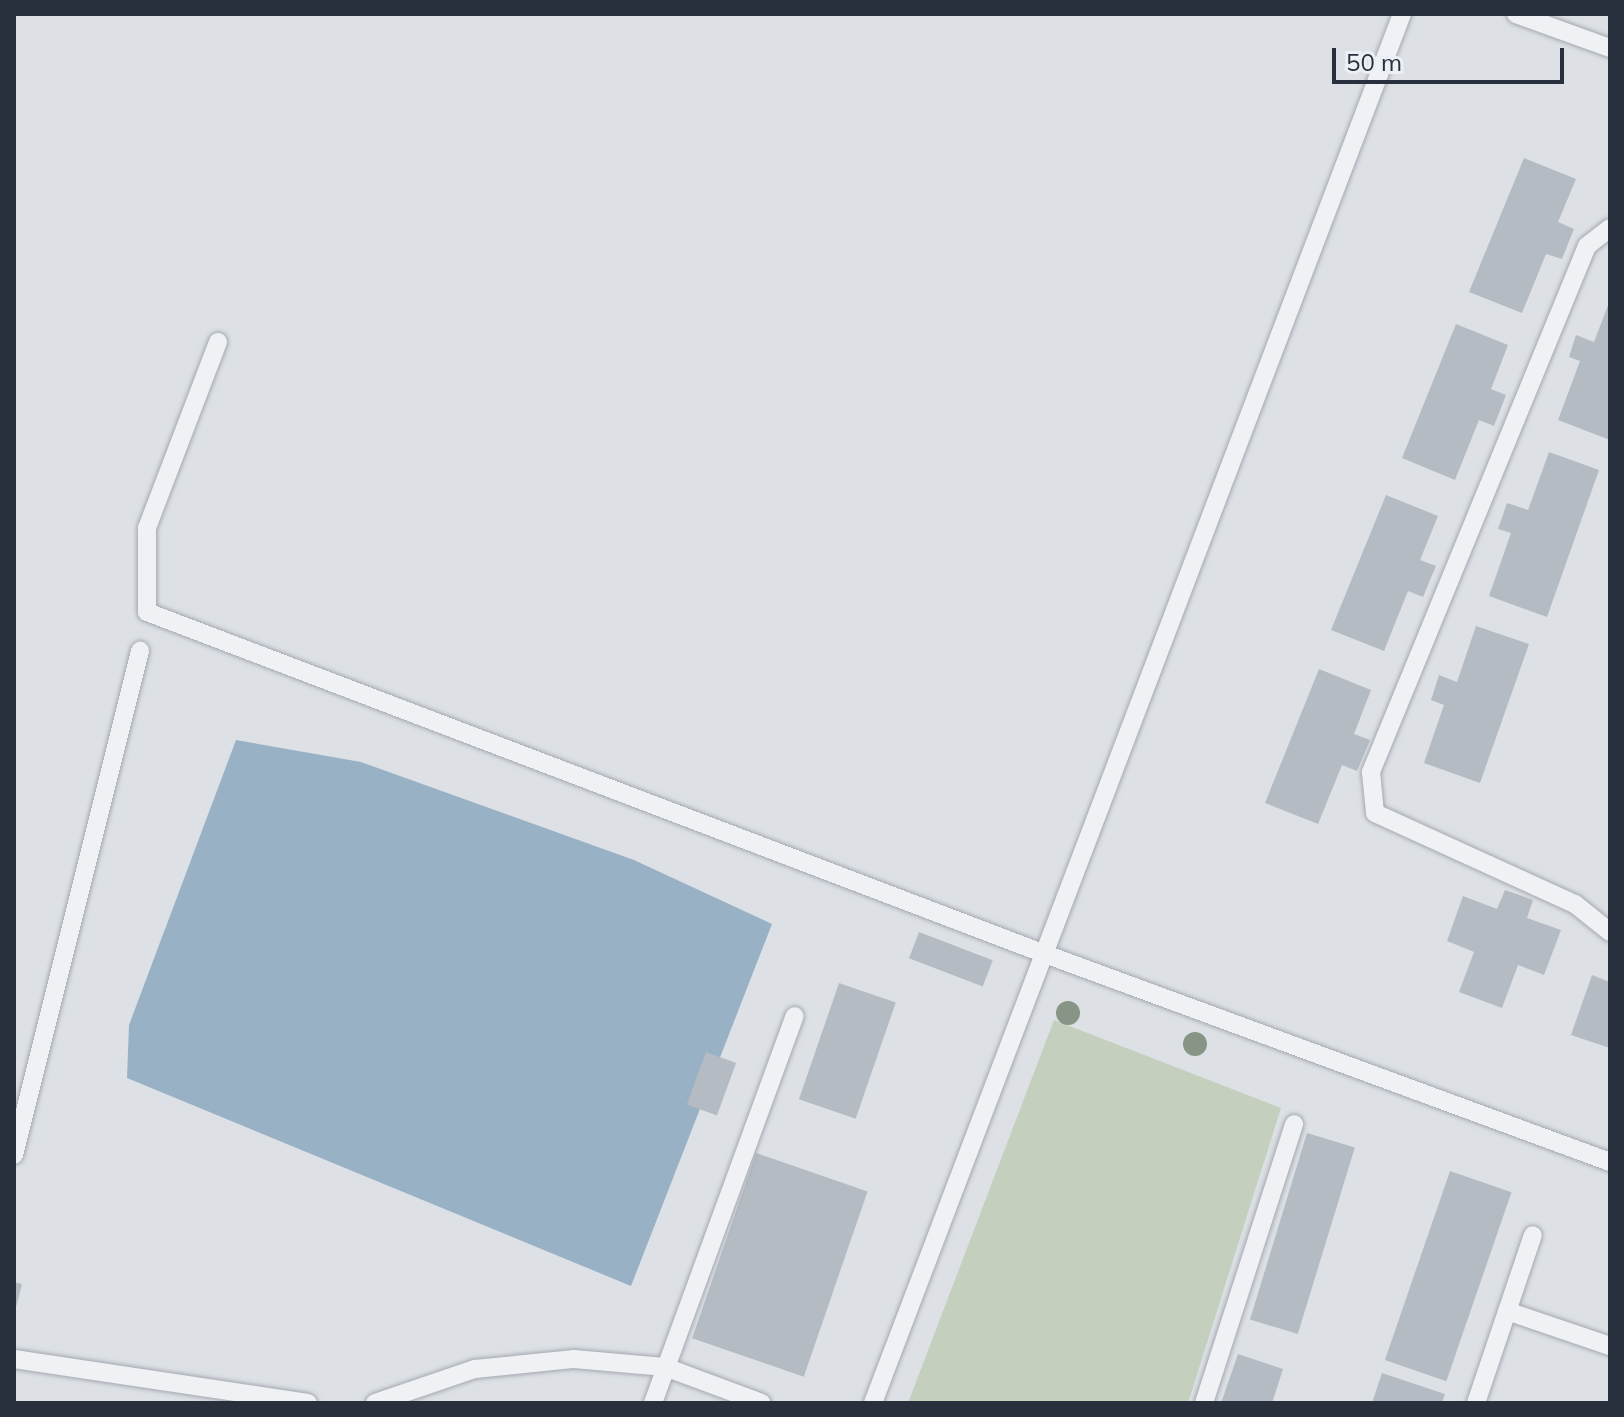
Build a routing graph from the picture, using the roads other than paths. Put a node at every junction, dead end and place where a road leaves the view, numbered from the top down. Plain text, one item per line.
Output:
1 (1402, 14) edge
2 (1516, 14) edge
3 (1610, 48) edge
4 (1610, 228) edge
5 (218, 342) dead end
6 (140, 651) dead end
7 (1610, 932) edge
8 (1045, 954) junction
9 (795, 1016) dead end
10 (1294, 1124) dead end
11 (14, 1155) edge
12 (1610, 1162) edge
13 (1533, 1235) dead end
14 (1507, 1311) junction
15 (1610, 1346) edge
16 (14, 1359) edge
17 (665, 1367) junction
18 (308, 1403) edge
19 (375, 1403) edge
20 (653, 1403) edge
21 (762, 1403) edge
22 (873, 1403) edge
23 (1204, 1403) edge
24 (1476, 1403) edge

1 - 8 lane
2 - 3 lane
4 - 7 lane
5 - 8 lane
6 - 11 lane
8 - 12 lane
8 - 22 lane
9 - 17 lane
10 - 23 lane
13 - 14 lane
14 - 15 lane
14 - 24 lane
16 - 18 lane
17 - 19 lane
17 - 20 lane
17 - 21 lane

